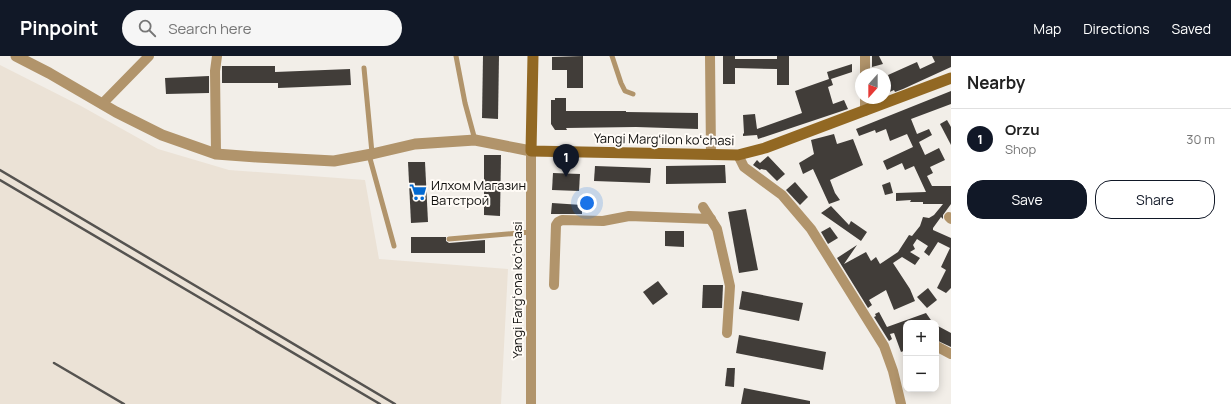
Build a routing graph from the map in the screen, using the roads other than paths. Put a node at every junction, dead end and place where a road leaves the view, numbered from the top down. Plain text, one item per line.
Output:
1 (16, 56) edge
2 (149, 56) edge
3 (217, 56) edge
4 (456, 56) edge
5 (533, 56) edge
6 (612, 56) edge
7 (710, 56) edge
8 (865, 56) edge
9 (364, 68) dead end
10 (865, 68) edge
11 (951, 78) edge
12 (633, 94) dead end
13 (102, 104) junction
14 (865, 104) edge
15 (865, 111) junction
16 (475, 140) junction
17 (531, 150) junction
18 (216, 154) junction
19 (711, 154) junction
20 (738, 154) junction
21 (371, 155) junction
22 (703, 206) dead end
23 (711, 219) junction
24 (531, 232) junction
25 (449, 239) dead end
26 (394, 246) dead end
27 (554, 285) dead end
28 (727, 333) dead end
29 (939, 348) edge
30 (951, 354) edge
31 (532, 404) edge
32 (901, 404) edge

1 - 13 street
2 - 13 street
3 - 18 street
4 - 16 lane
5 - 17 main road, Yangi Fargʻona koʻchasi
6 - 12 lane
7 - 19 street
8 - 10 street
9 - 21 lane
11 - 15 main road, Yangi Margʻilon koʻchasi
13 - 18 street
14 - 15 street
15 - 20 main road, Yangi Margʻilon koʻchasi
16 - 17 street
16 - 21 street
17 - 19 main road, Yangi Margʻilon koʻchasi
17 - 24 street, Yangi Fargʻona koʻchasi
18 - 21 street
19 - 20 main road, Yangi Margʻilon koʻchasi
20 - 32 street
21 - 26 lane
22 - 23 street
23 - 27 street
23 - 28 street
24 - 25 lane
24 - 31 street, Yangi Fargʻona koʻchasi
29 - 30 street

